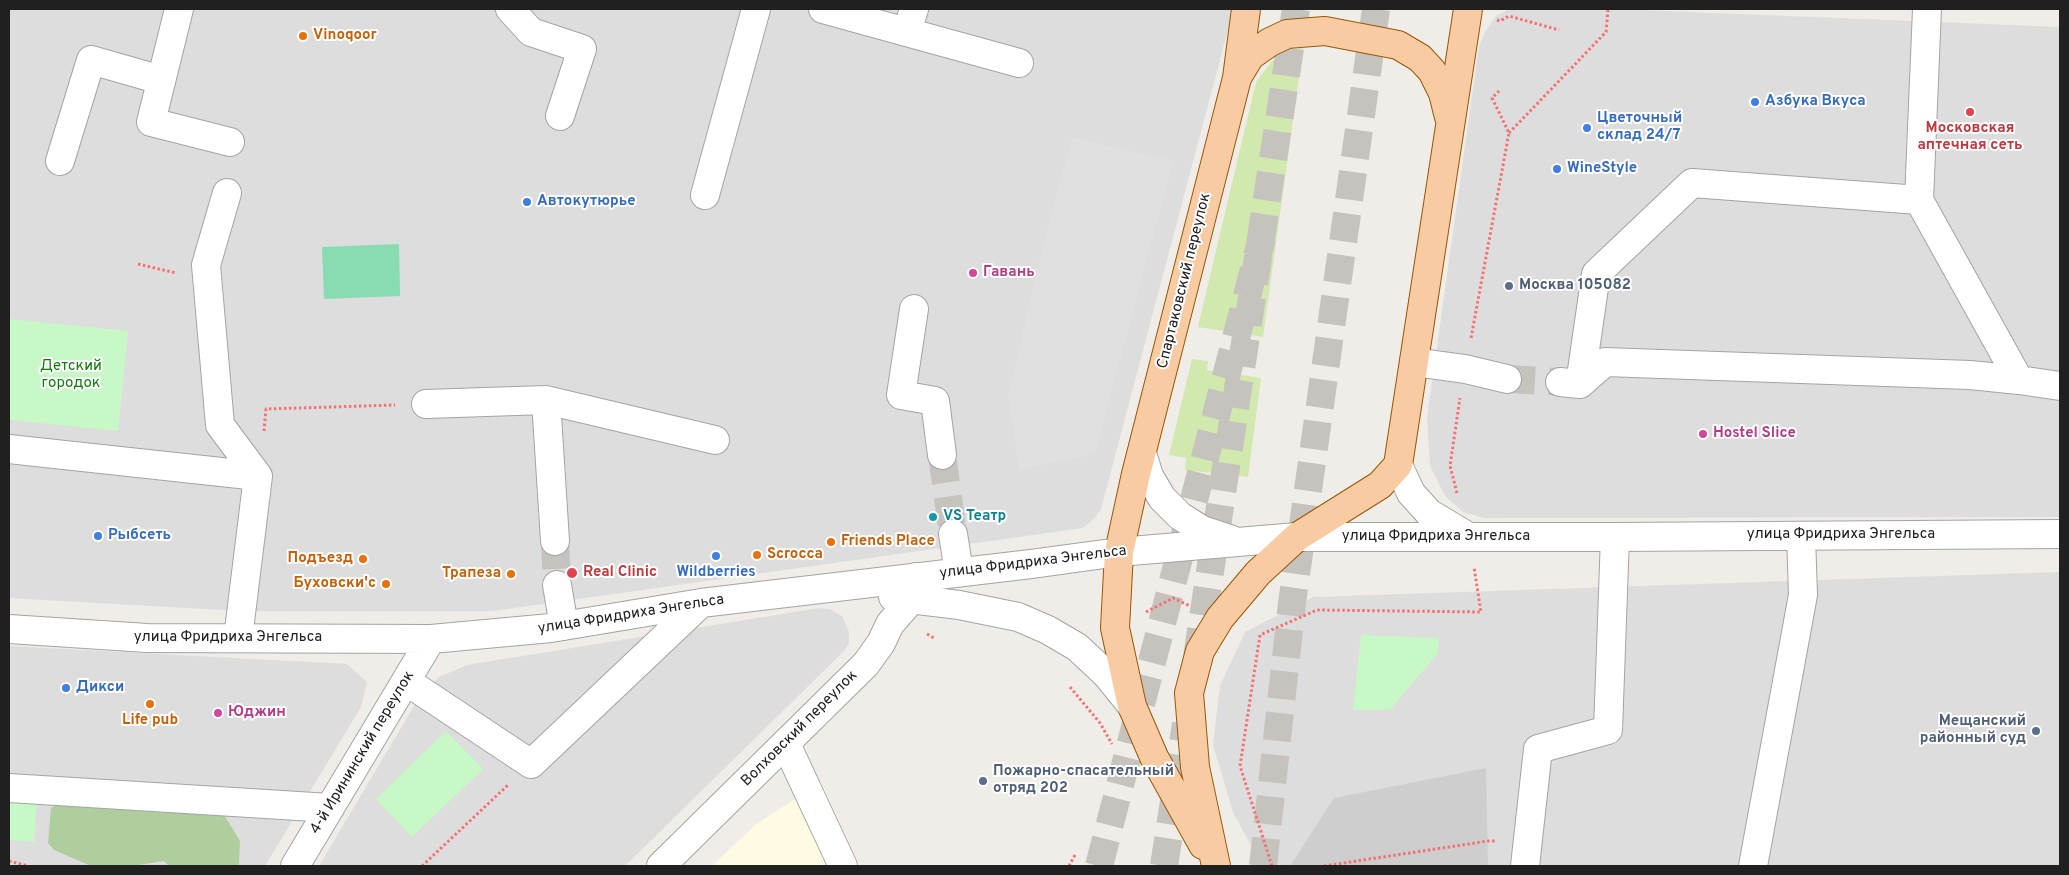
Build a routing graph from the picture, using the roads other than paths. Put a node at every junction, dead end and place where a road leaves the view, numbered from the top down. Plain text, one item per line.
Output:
1 (179, 9) edge
2 (510, 9) edge
3 (756, 9) edge
4 (823, 9) edge
5 (1246, 9) edge
6 (1468, 9) edge
7 (1927, 9) edge
8 (910, 20) edge
9 (1019, 63) dead end
10 (1237, 78) junction
11 (161, 80) junction
12 (560, 116) dead end
13 (1451, 123) junction
14 (230, 142) dead end
15 (60, 161) dead end
16 (227, 193) dead end
17 (705, 195) dead end
18 (1918, 200) junction
19 (914, 309) dead end
20 (1414, 362) junction
21 (1507, 379) tunnel mouth
22 (2019, 380) junction
23 (2060, 386) edge
24 (546, 400) junction
25 (426, 404) road end
26 (714, 440) dead end
27 (9, 449) edge
28 (1142, 453) junction
29 (942, 454) tunnel mouth
30 (1398, 465) junction
31 (258, 476) junction
32 (954, 534) tunnel mouth
33 (2060, 534) edge
34 (1801, 536) junction
35 (1297, 537) junction
36 (1615, 537) junction
37 (1470, 538) junction
38 (1251, 540) junction
39 (555, 541) tunnel mouth
40 (1119, 552) junction
41 (959, 572) junction
42 (557, 585) tunnel mouth
43 (914, 588) junction
44 (701, 603) junction
45 (564, 626) junction
46 (9, 629) edge
47 (238, 638) junction
48 (430, 639) junction
49 (406, 681) junction
50 (1132, 706) junction
51 (786, 744) junction
52 (9, 788) edge
53 (330, 808) junction
54 (1527, 855) edge
55 (295, 866) edge
56 (661, 866) edge
57 (844, 866) edge
58 (1215, 866) edge
59 (1753, 866) edge

1 - 11 street
2 - 12 street
3 - 17 street
4 - 8 street
5 - 10 main road, Спартаковский переулок
6 - 13 main road
7 - 18 street
8 - 9 street
10 - 13 main road
10 - 28 main road, Спартаковский переулок
11 - 14 street
11 - 15 street
13 - 20 main road
16 - 31 street
18 - 22 street
18 - 22 street
19 - 29 street
20 - 21 street
20 - 30 main road
22 - 23 street
24 - 25 street
24 - 26 street
24 - 39 street
27 - 31 street
28 - 38 street
28 - 40 main road, Спартаковский переулок
30 - 35 main road
30 - 37 street
31 - 47 street
32 - 41 street
33 - 34 street, улица Фридриха Энгельса
34 - 36 street, улица Фридриха Энгельса
34 - 59 street
35 - 37 street, улица Фридриха Энгельса
35 - 38 street, улица Фридриха Энгельса
35 - 58 main road
36 - 37 street, улица Фридриха Энгельса
36 - 54 street
38 - 40 street, улица Фридриха Энгельса
40 - 41 street, улица Фридриха Энгельса
40 - 50 main road, Спартаковский переулок
41 - 43 street, улица Фридриха Энгельса
42 - 45 street
43 - 44 street, улица Фридриха Энгельса
43 - 50 street
43 - 51 street, Волховский переулок
44 - 45 street, улица Фридриха Энгельса
44 - 49 street
45 - 48 street, улица Фридриха Энгельса
46 - 47 street, улица Фридриха Энгельса
47 - 48 street, улица Фридриха Энгельса
48 - 49 street, 4-й Ирининский переулок
49 - 53 street, 4-й Ирининский переулок
50 - 58 main road, Спартаковский переулок
51 - 56 street, Волховский переулок
51 - 57 street
52 - 53 street
53 - 55 street, 4-й Ирининский переулок

